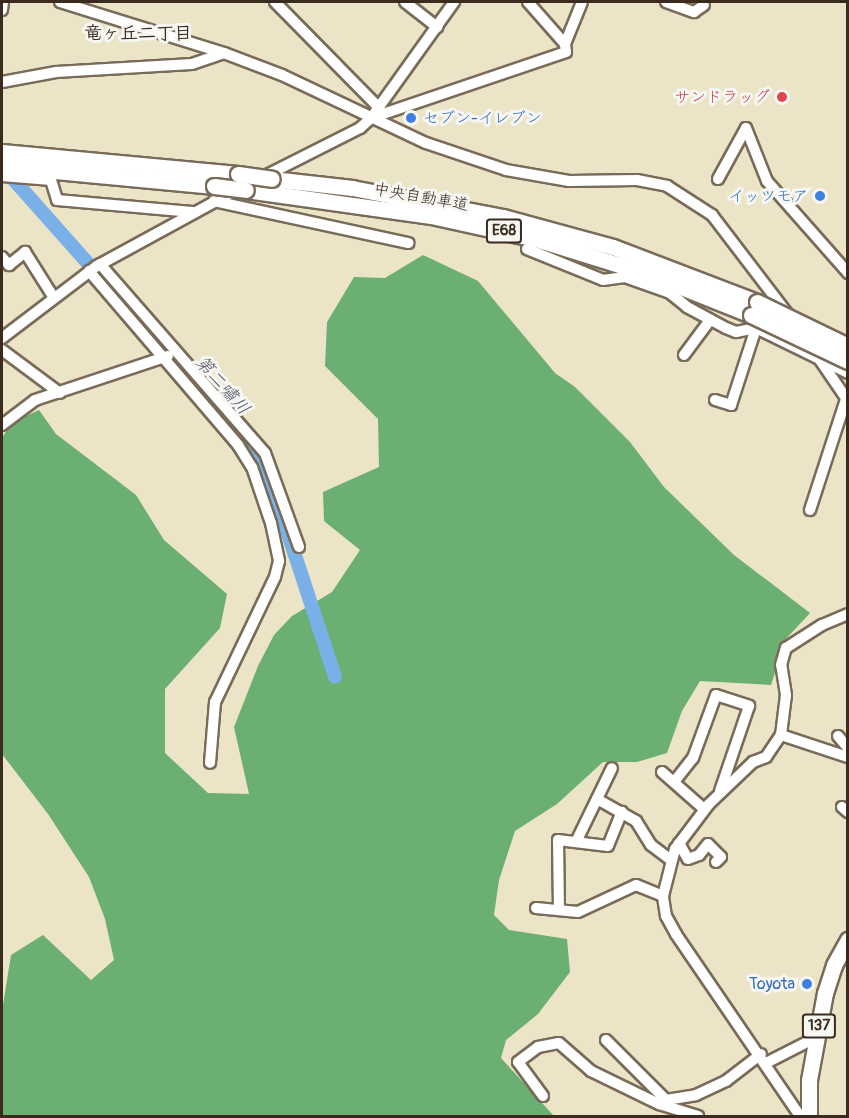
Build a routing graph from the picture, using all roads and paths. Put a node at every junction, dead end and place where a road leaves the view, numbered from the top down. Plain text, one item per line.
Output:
1 (3, 2) edge
2 (67, 2) edge
3 (275, 2) edge
4 (405, 2) edge
5 (454, 2) edge
6 (528, 2) edge
7 (582, 2) edge
8 (666, 2) edge
9 (704, 5) dead end
10 (2, 10) edge
11 (437, 27) junction
12 (565, 44) junction
13 (224, 53) junction
14 (2, 82) edge
15 (379, 108) junction
16 (371, 118) junction
17 (2, 152) edge
18 (2, 166) edge
19 (2, 176) edge
20 (718, 179) dead end
21 (214, 194) junction
22 (192, 212) junction
23 (410, 243) dead end
24 (527, 249) dead end
25 (2, 257) edge
26 (95, 267) junction
27 (848, 273) edge
28 (54, 298) junction
29 (754, 315) junction
30 (710, 320) junction
31 (2, 338) edge
32 (848, 346) edge
33 (2, 350) edge
34 (171, 355) junction
35 (684, 355) dead end
36 (819, 358) junction
37 (842, 364) edge
38 (848, 373) edge
39 (848, 380) edge
40 (60, 393) junction
41 (715, 400) dead end
42 (847, 400) edge
43 (2, 425) edge
44 (810, 510) dead end
45 (299, 547) dead end
46 (848, 614) edge
47 (781, 735) junction
48 (838, 736) dead end
49 (848, 748) edge
50 (848, 757) edge
51 (210, 763) dead end
52 (612, 768) dead end
53 (662, 772) dead end
54 (674, 782) junction
55 (719, 794) junction
56 (597, 799) junction
57 (705, 809) junction
58 (622, 812) junction
59 (576, 842) junction
60 (679, 843) junction
61 (671, 860) junction
62 (716, 862) dead end
63 (663, 896) junction
64 (536, 909) dead end
65 (559, 910) junction
66 (848, 940) edge
67 (817, 1037) junction
68 (606, 1040) dead end
69 (763, 1058) junction
70 (543, 1096) dead end
71 (687, 1114) edge
72 (698, 1116) edge
73 (800, 1116) edge
74 (809, 1116) edge

1 - 10 street
2 - 13 street
3 - 15 street
4 - 11 street
5 - 11 street
6 - 12 street
7 - 12 street
8 - 9 street
11 - 15 street
12 - 16 street
13 - 14 street
13 - 16 street
15 - 16 street
16 - 21 street
16 - 36 street
17 - 29 highway, 中央自動車道 / E68, bridge
18 - 21 highway, 中央自動車道 / E68
19 - 22 street
20 - 27 street
21 - 22 street
21 - 23 street
21 - 29 highway, 中央自動車道 / E68, bridge
22 - 26 street
24 - 30 street
25 - 28 street
26 - 28 street
26 - 34 street
26 - 34 street
28 - 31 street
29 - 30 street
29 - 32 highway, 中央自動車道 / E68, bridge
29 - 36 street
29 - 37 highway, 中央自動車道 / E68, bridge
29 - 41 street
30 - 35 street
33 - 40 street
34 - 40 street
34 - 45 street
34 - 51 street
36 - 37 street
36 - 42 street
37 - 38 street
37 - 39 street
40 - 43 street
42 - 44 street
46 - 47 street
47 - 50 street
47 - 55 street
48 - 49 street
52 - 56 street
53 - 54 street
54 - 55 street
54 - 57 street
55 - 57 street
56 - 58 street
56 - 59 street
57 - 60 street
58 - 59 street
58 - 61 street
59 - 65 street
60 - 61 street
60 - 62 street
61 - 63 street
63 - 65 street
63 - 69 street
64 - 65 street
66 - 67 highway, 137
67 - 69 street
67 - 74 highway, 137
68 - 69 street
69 - 73 street
70 - 71 street
71 - 72 street

